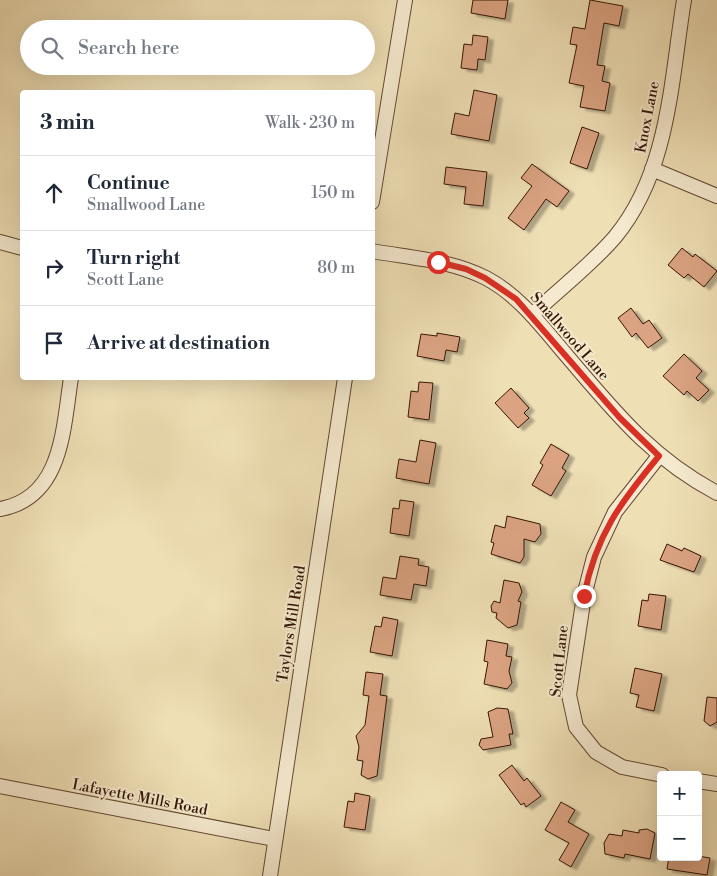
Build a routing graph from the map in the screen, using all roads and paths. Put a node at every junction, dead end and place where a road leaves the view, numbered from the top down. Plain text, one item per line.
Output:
1 (405, 0) edge
2 (684, 0) edge
3 (652, 169) junction
4 (375, 184) edge
5 (717, 196) edge
6 (0, 242) edge
7 (20, 247) edge
8 (375, 251) edge
9 (532, 315) junction
10 (71, 380) edge
11 (345, 380) edge
12 (659, 456) junction
13 (717, 493) edge
14 (0, 509) edge
15 (657, 774) edge
16 (702, 782) edge
17 (717, 784) edge
18 (0, 786) edge
19 (274, 839) junction
20 (270, 876) edge

1 - 4 street
2 - 3 street, Knox Lane
3 - 5 street
3 - 9 street, Knox Lane
6 - 7 street
8 - 9 street, Smallwood Lane
9 - 12 street, Smallwood Lane
10 - 14 street
11 - 19 street, Taylors Mill Road
12 - 13 street, Smallwood Lane
12 - 15 street, Scott Lane
16 - 17 street
18 - 19 street, Lafayette Mills Road
19 - 20 street, Taylors Mill Road

